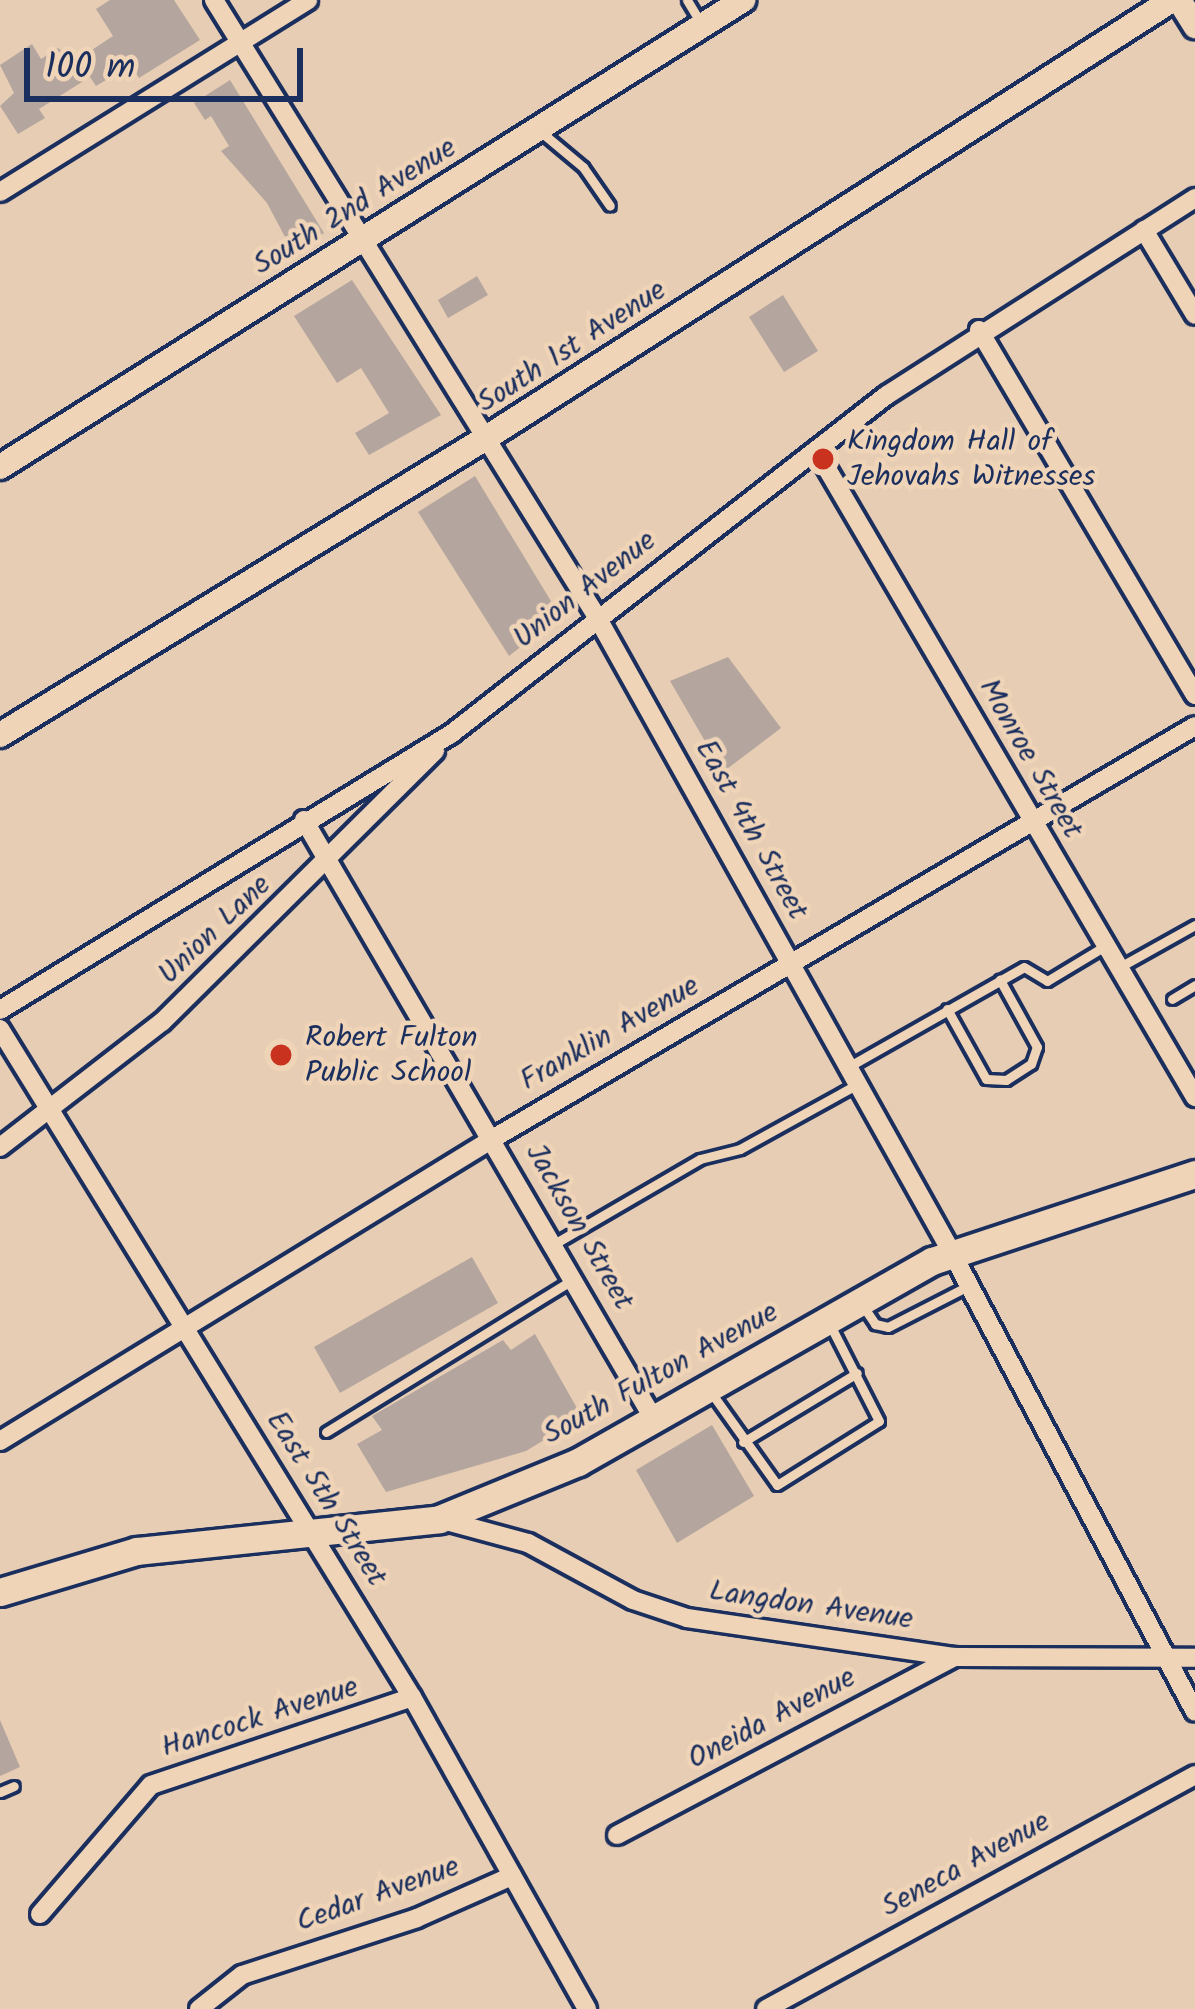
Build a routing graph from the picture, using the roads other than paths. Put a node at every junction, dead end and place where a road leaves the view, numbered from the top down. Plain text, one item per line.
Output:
1 (214, 0) edge
2 (308, 0) edge
3 (686, 0) edge
4 (743, 0) edge
5 (1175, 0) edge
6 (702, 26) junction
7 (1195, 26) edge
8 (240, 42) junction
9 (537, 128) junction
10 (0, 192) edge
11 (1195, 198) edge
12 (610, 206) dead end
13 (1144, 230) junction
14 (362, 238) junction
15 (1195, 315) edge
16 (979, 330) junction
17 (486, 438) junction
18 (816, 450) junction
19 (0, 467) edge
20 (597, 617) junction
21 (1195, 695) edge
22 (1195, 726) edge
23 (451, 734) junction
24 (0, 735) edge
25 (304, 820) junction
26 (1032, 822) junction
27 (329, 861) junction
28 (1195, 925) edge
29 (1106, 946) junction
30 (790, 963) junction
31 (1118, 968) junction
32 (1000, 980) junction
33 (1195, 986) edge
34 (1172, 999) dead end
35 (947, 1009) junction
36 (0, 1010) edge
37 (0, 1029) edge
38 (853, 1076) junction
39 (1195, 1097) edge
40 (46, 1108) junction
41 (494, 1138) junction
42 (0, 1147) edge
43 (1195, 1174) edge
44 (554, 1244) junction
45 (952, 1253) junction
46 (574, 1279) junction
47 (968, 1286) junction
48 (860, 1302) junction
49 (827, 1320) junction
50 (185, 1328) junction
51 (856, 1373) junction
52 (707, 1388) junction
53 (653, 1418) junction
54 (326, 1432) dead end
55 (0, 1441) edge
56 (742, 1442) junction
57 (439, 1519) junction
58 (313, 1536) junction
59 (0, 1592) edge
60 (955, 1657) junction
61 (1195, 1658) edge
62 (1166, 1659) junction
63 (412, 1696) junction
64 (1195, 1712) edge
65 (1195, 1775) edge
66 (14, 1786) dead end
67 (0, 1792) edge
68 (617, 1835) dead end
69 (512, 1876) junction
70 (40, 1914) dead end
71 (199, 2009) edge
72 (587, 2009) edge
73 (766, 2009) edge

1 - 8 street, East 4th Street
2 - 8 street
3 - 6 lane
4 - 6 street, South 2nd Avenue
5 - 7 street
5 - 17 street, South 1st Avenue
6 - 9 street, South 2nd Avenue
8 - 10 street
8 - 14 street, East 4th Street
9 - 12 lane
9 - 14 street, South 2nd Avenue
11 - 13 street, Union Avenue
13 - 15 street
13 - 16 street, Union Avenue
14 - 17 street, East 4th Street
14 - 19 street, South 2nd Avenue
16 - 18 street, Union Avenue
16 - 21 street
17 - 20 street, East 4th Street
17 - 24 street, South 1st Avenue
18 - 20 street, Union Avenue
18 - 26 street, Monroe Street
20 - 23 street, Union Avenue
20 - 30 street, East 4th Street
22 - 26 street, Franklin Avenue
23 - 25 street, Union Avenue
23 - 27 street, Union Lane
25 - 27 street, Jackson Street
25 - 36 street, Union Avenue
26 - 29 street, Monroe Street
26 - 30 street, Franklin Avenue
27 - 40 street, Union Lane
27 - 41 street, Jackson Street
28 - 31 lane
29 - 31 street, Monroe Street
29 - 32 lane
30 - 38 street, East 4th Street
30 - 41 street, Franklin Avenue
31 - 39 street, Monroe Street
32 - 35 lane
32 - 35 lane
33 - 34 lane
35 - 38 lane
37 - 40 street, East 5th Street
38 - 44 lane
38 - 45 street, East 4th Street
40 - 42 street, Union Lane
40 - 50 street, East 5th Street
41 - 44 street, Jackson Street
41 - 50 street, Franklin Avenue
43 - 45 main road, South Fulton Avenue
44 - 46 street, Jackson Street
45 - 47 street, East 4th Street
45 - 48 main road, South Fulton Avenue
46 - 53 street, Jackson Street
46 - 54 lane
47 - 48 lane
47 - 62 street, East 4th Street
48 - 49 main road, South Fulton Avenue
49 - 51 lane
49 - 52 main road, South Fulton Avenue
50 - 55 street, Franklin Avenue
50 - 58 street, East 5th Street
51 - 56 lane
51 - 56 lane
52 - 53 main road, South Fulton Avenue
52 - 56 lane
53 - 57 main road, South Fulton Avenue
57 - 58 main road, South Fulton Avenue
57 - 60 street, Langdon Avenue
58 - 59 main road, South Fulton Avenue
58 - 63 street, East 5th Street
60 - 62 street, Langdon Avenue
60 - 68 street, Oneida Avenue
61 - 62 street, Langdon Avenue
62 - 64 street, East 4th Street
63 - 69 street, East 5th Street
63 - 70 street, Hancock Avenue
65 - 73 street, Seneca Avenue
66 - 67 lane
69 - 71 street, Cedar Avenue
69 - 72 street, East 5th Street

